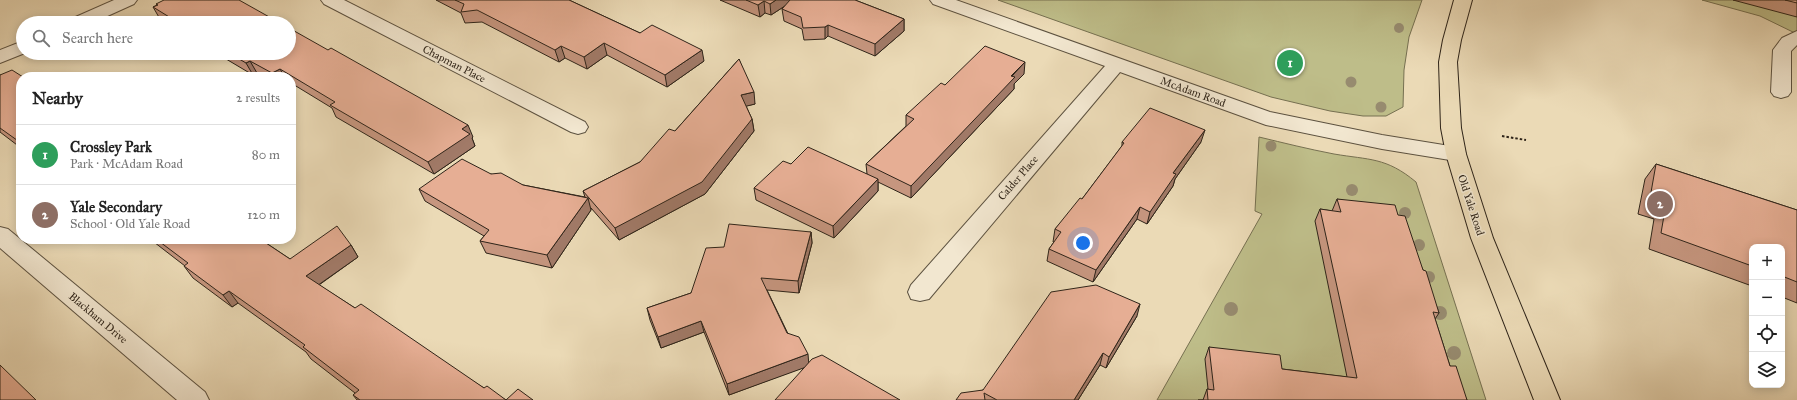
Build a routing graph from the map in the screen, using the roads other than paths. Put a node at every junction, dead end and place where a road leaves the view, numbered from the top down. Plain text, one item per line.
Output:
1 (128, 0) edge
2 (330, 0) edge
3 (939, 0) edge
4 (1463, 0) edge
5 (93, 16) edge
6 (1797, 37) edge
7 (16, 50) edge
8 (0, 57) edge
9 (1117, 64) junction
10 (1781, 92) dead end
11 (578, 127) dead end
12 (1456, 154) junction
13 (0, 235) edge
14 (920, 292) dead end
15 (196, 400) edge
16 (1547, 400) edge

1 - 5 street
2 - 11 street, Chapman Place
3 - 9 street, McAdam Road
4 - 12 main road, Old Yale Road
6 - 10 street
7 - 8 street
9 - 12 street, McAdam Road
9 - 14 street, Calder Place
12 - 16 main road, Old Yale Road
13 - 15 street, Blackham Drive

